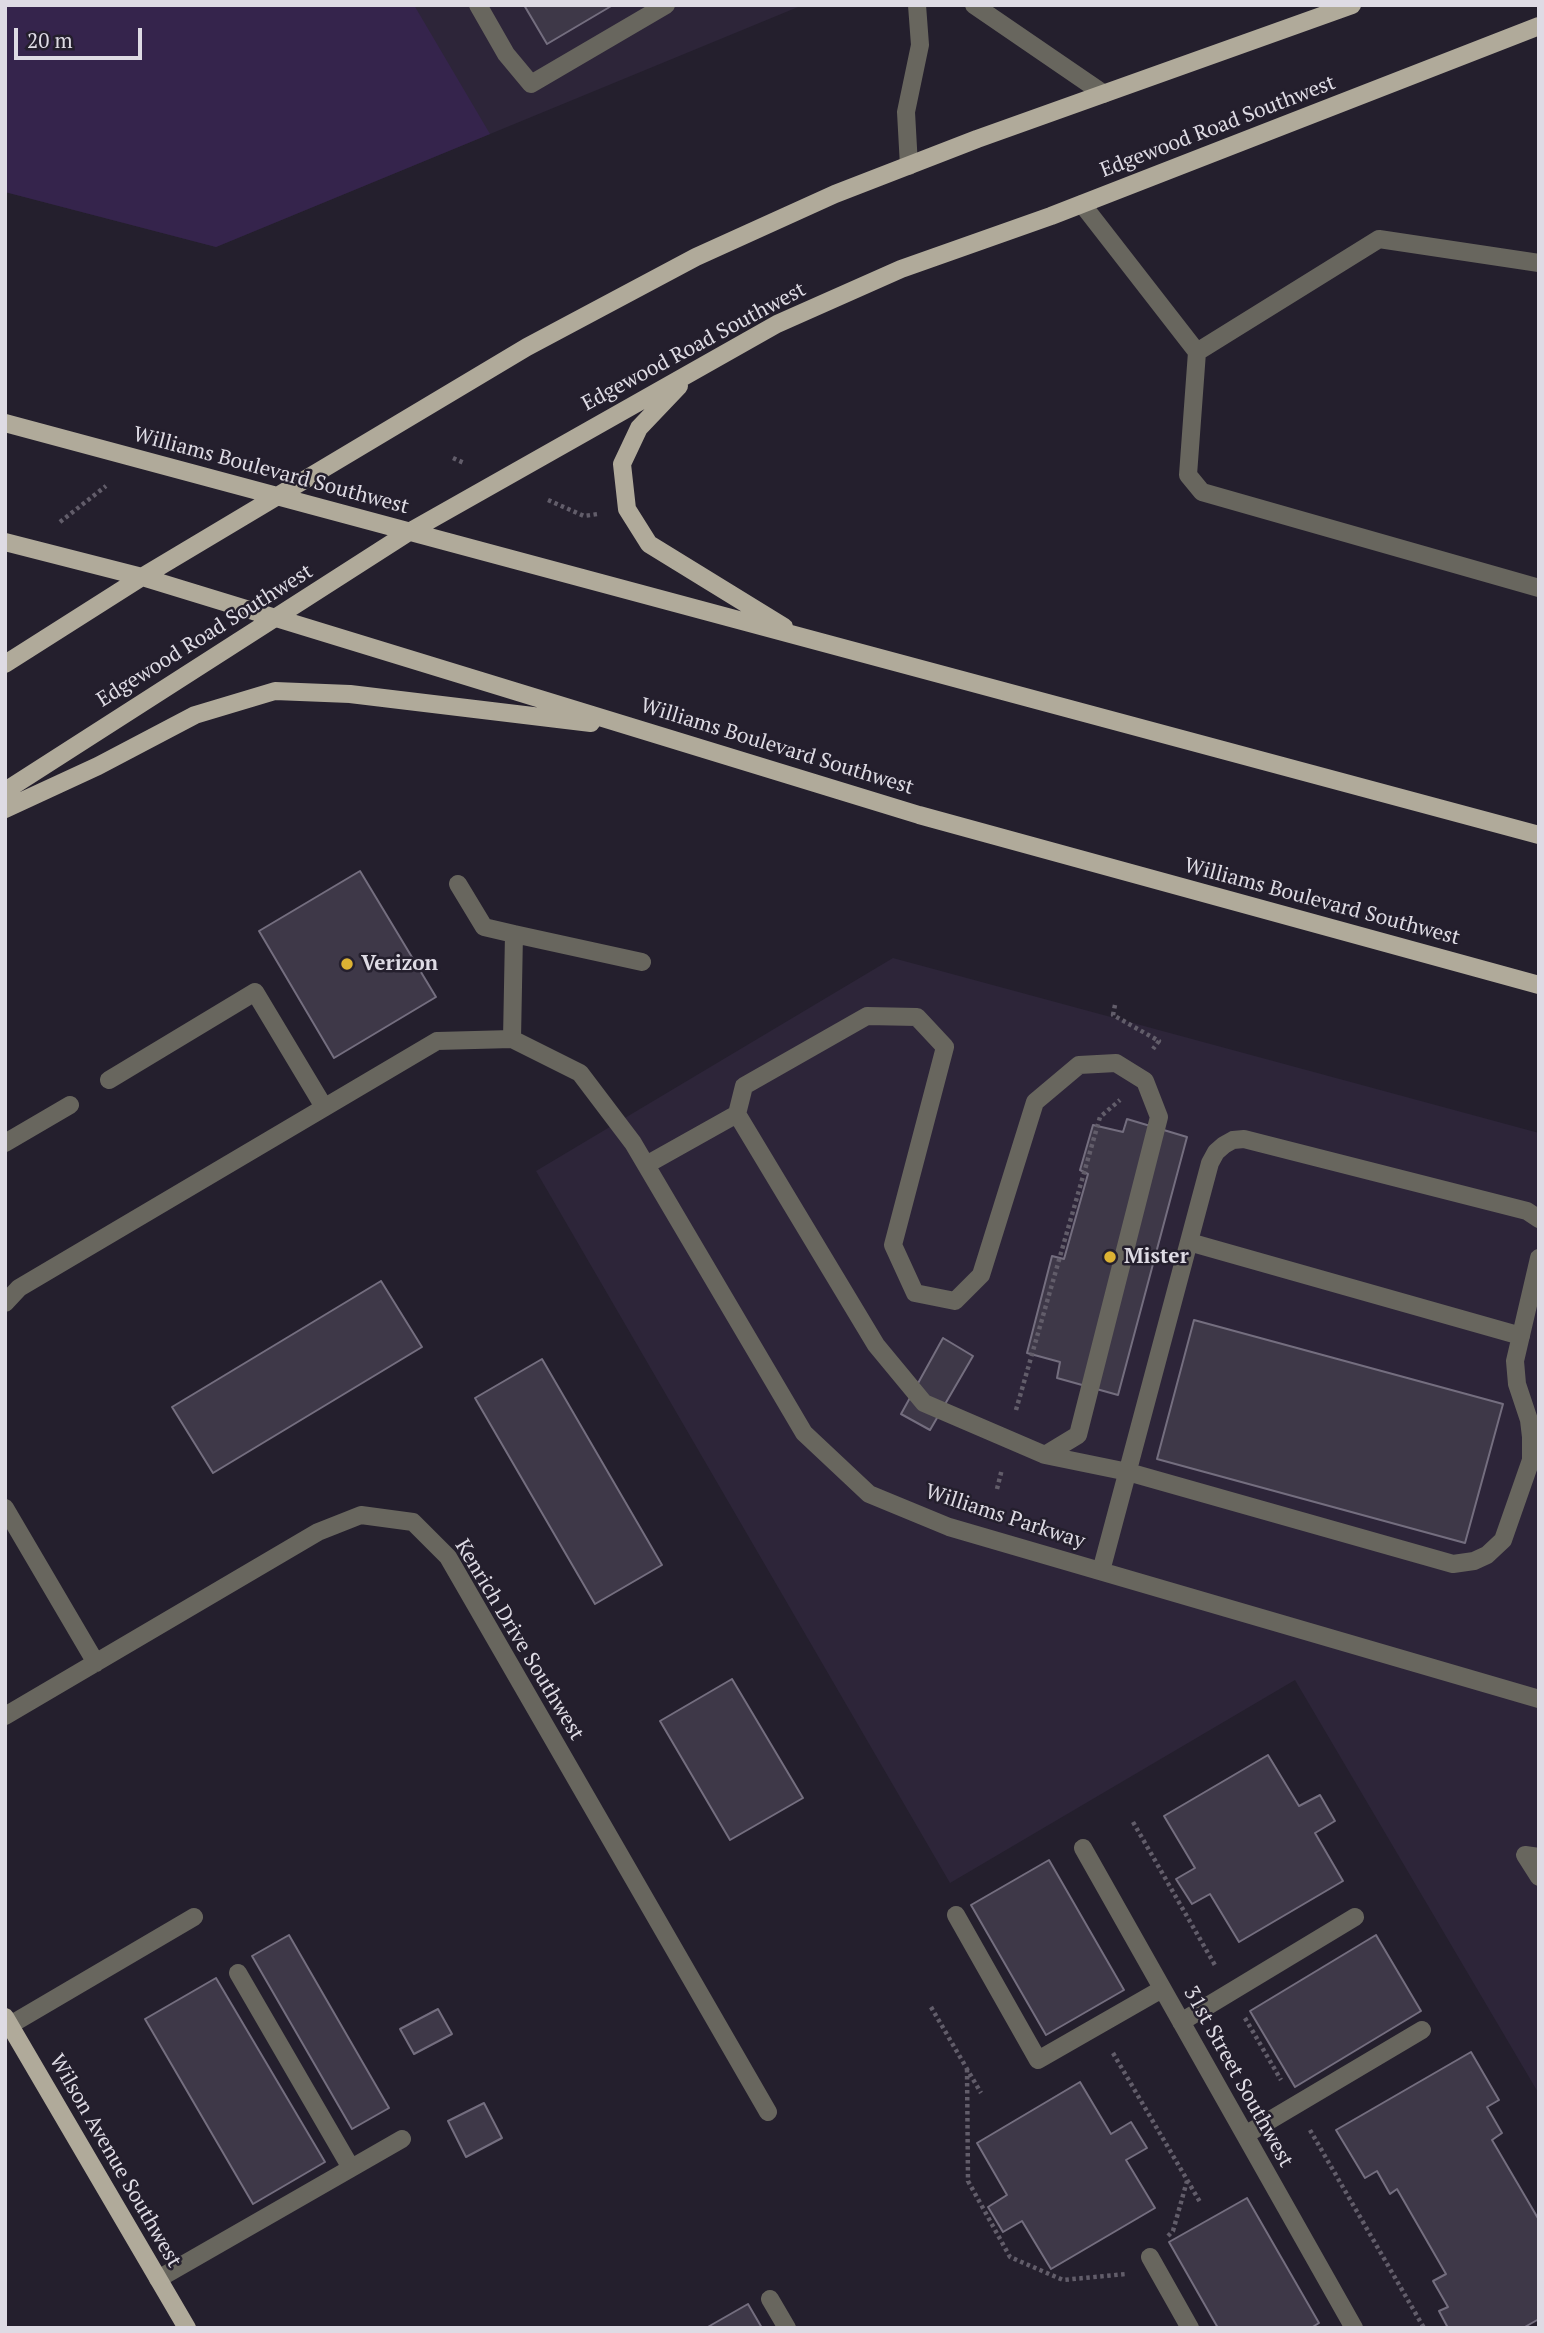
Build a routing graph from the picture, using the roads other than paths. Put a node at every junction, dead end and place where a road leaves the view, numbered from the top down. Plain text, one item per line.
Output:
1 (478, 5) edge
2 (666, 5) edge
3 (917, 5) edge
4 (974, 5) edge
5 (1352, 5) edge
6 (1539, 26) edge
7 (1104, 94) junction
8 (909, 166) junction
9 (1082, 204) junction
10 (1539, 263) edge
11 (1197, 352) junction
12 (693, 372) junction
13 (5, 423) edge
14 (278, 497) junction
15 (410, 532) junction
16 (5, 542) edge
17 (142, 577) junction
18 (1539, 588) edge
19 (277, 618) junction
20 (802, 638) junction
21 (5, 664) edge
22 (633, 727) junction
23 (5, 791) edge
24 (5, 809) edge
25 (1539, 835) edge
26 (458, 884) dead end
27 (514, 934) junction
28 (642, 962) dead end
29 (1539, 985) edge
30 (512, 1039) junction
31 (109, 1080) dead end
32 (70, 1105) dead end
33 (324, 1107) junction
34 (737, 1114) junction
35 (5, 1143) edge
36 (646, 1165) junction
37 (1539, 1219) edge
38 (1189, 1242) junction
39 (1539, 1258) edge
40 (5, 1303) edge
41 (1521, 1336) junction
42 (1045, 1455) junction
43 (1128, 1472) junction
44 (5, 1508) edge
45 (1101, 1571) junction
46 (96, 1663) junction
47 (1539, 1699) edge
48 (5, 1716) edge
49 (1083, 1848) dead end
50 (1539, 1857) edge
51 (1539, 1877) edge
52 (956, 1915) dead end
53 (194, 1917) dead end
54 (1355, 1917) dead end
55 (238, 1973) dead end
56 (1163, 1989) junction
57 (8, 2021) edge
58 (1181, 2022) junction
59 (1422, 2030) dead end
60 (768, 2112) dead end
61 (1245, 2135) junction
62 (402, 2139) dead end
63 (351, 2168) junction
64 (1150, 2257) road end
65 (158, 2279) junction
66 (770, 2299) dead end
67 (187, 2328) edge
68 (787, 2328) edge
69 (1190, 2328) edge
70 (1354, 2328) edge

1 - 2 street
3 - 8 street
4 - 7 street
5 - 7 main road
6 - 9 main road, Edgewood Road Southwest
7 - 8 main road
8 - 14 main road
9 - 11 street
9 - 12 main road, Edgewood Road Southwest
10 - 11 street
11 - 18 street
12 - 15 main road, Edgewood Road Southwest
12 - 20 main road
13 - 14 main road, Williams Boulevard Southwest
14 - 15 main road, Williams Boulevard Southwest
14 - 17 main road
15 - 19 main road, Edgewood Road Southwest
15 - 20 main road, Williams Boulevard Southwest
16 - 17 main road, Williams Boulevard Southwest
17 - 19 main road, Williams Boulevard Southwest
17 - 21 main road
19 - 22 main road, Williams Boulevard Southwest
19 - 23 main road, Edgewood Road Southwest
20 - 25 main road, Williams Boulevard Southwest
22 - 24 main road
22 - 29 main road, Williams Boulevard Southwest
26 - 27 street
27 - 28 street
27 - 30 street
30 - 33 street
30 - 36 street, Williams Parkway
31 - 33 street
32 - 35 street
33 - 40 street
34 - 36 street
34 - 42 street
34 - 42 street
36 - 45 street, Williams Parkway
37 - 38 street
38 - 41 street
38 - 43 street
39 - 41 street
41 - 43 street
42 - 43 street
43 - 45 street
44 - 46 street
45 - 47 street, Williams Parkway
46 - 48 street, Kenrich Drive Southwest
46 - 60 street, Kenrich Drive Southwest
49 - 56 street, 31st Street Southwest
50 - 51 street
52 - 56 street
53 - 57 street
54 - 58 street
55 - 63 street
56 - 58 street, 31st Street Southwest
57 - 65 main road, Wilson Avenue Southwest
58 - 61 street, 31st Street Southwest
59 - 61 street
61 - 70 street, 31st Street Southwest
62 - 63 street
63 - 65 street
64 - 69 street
65 - 67 main road, Wilson Avenue Southwest
66 - 68 street

